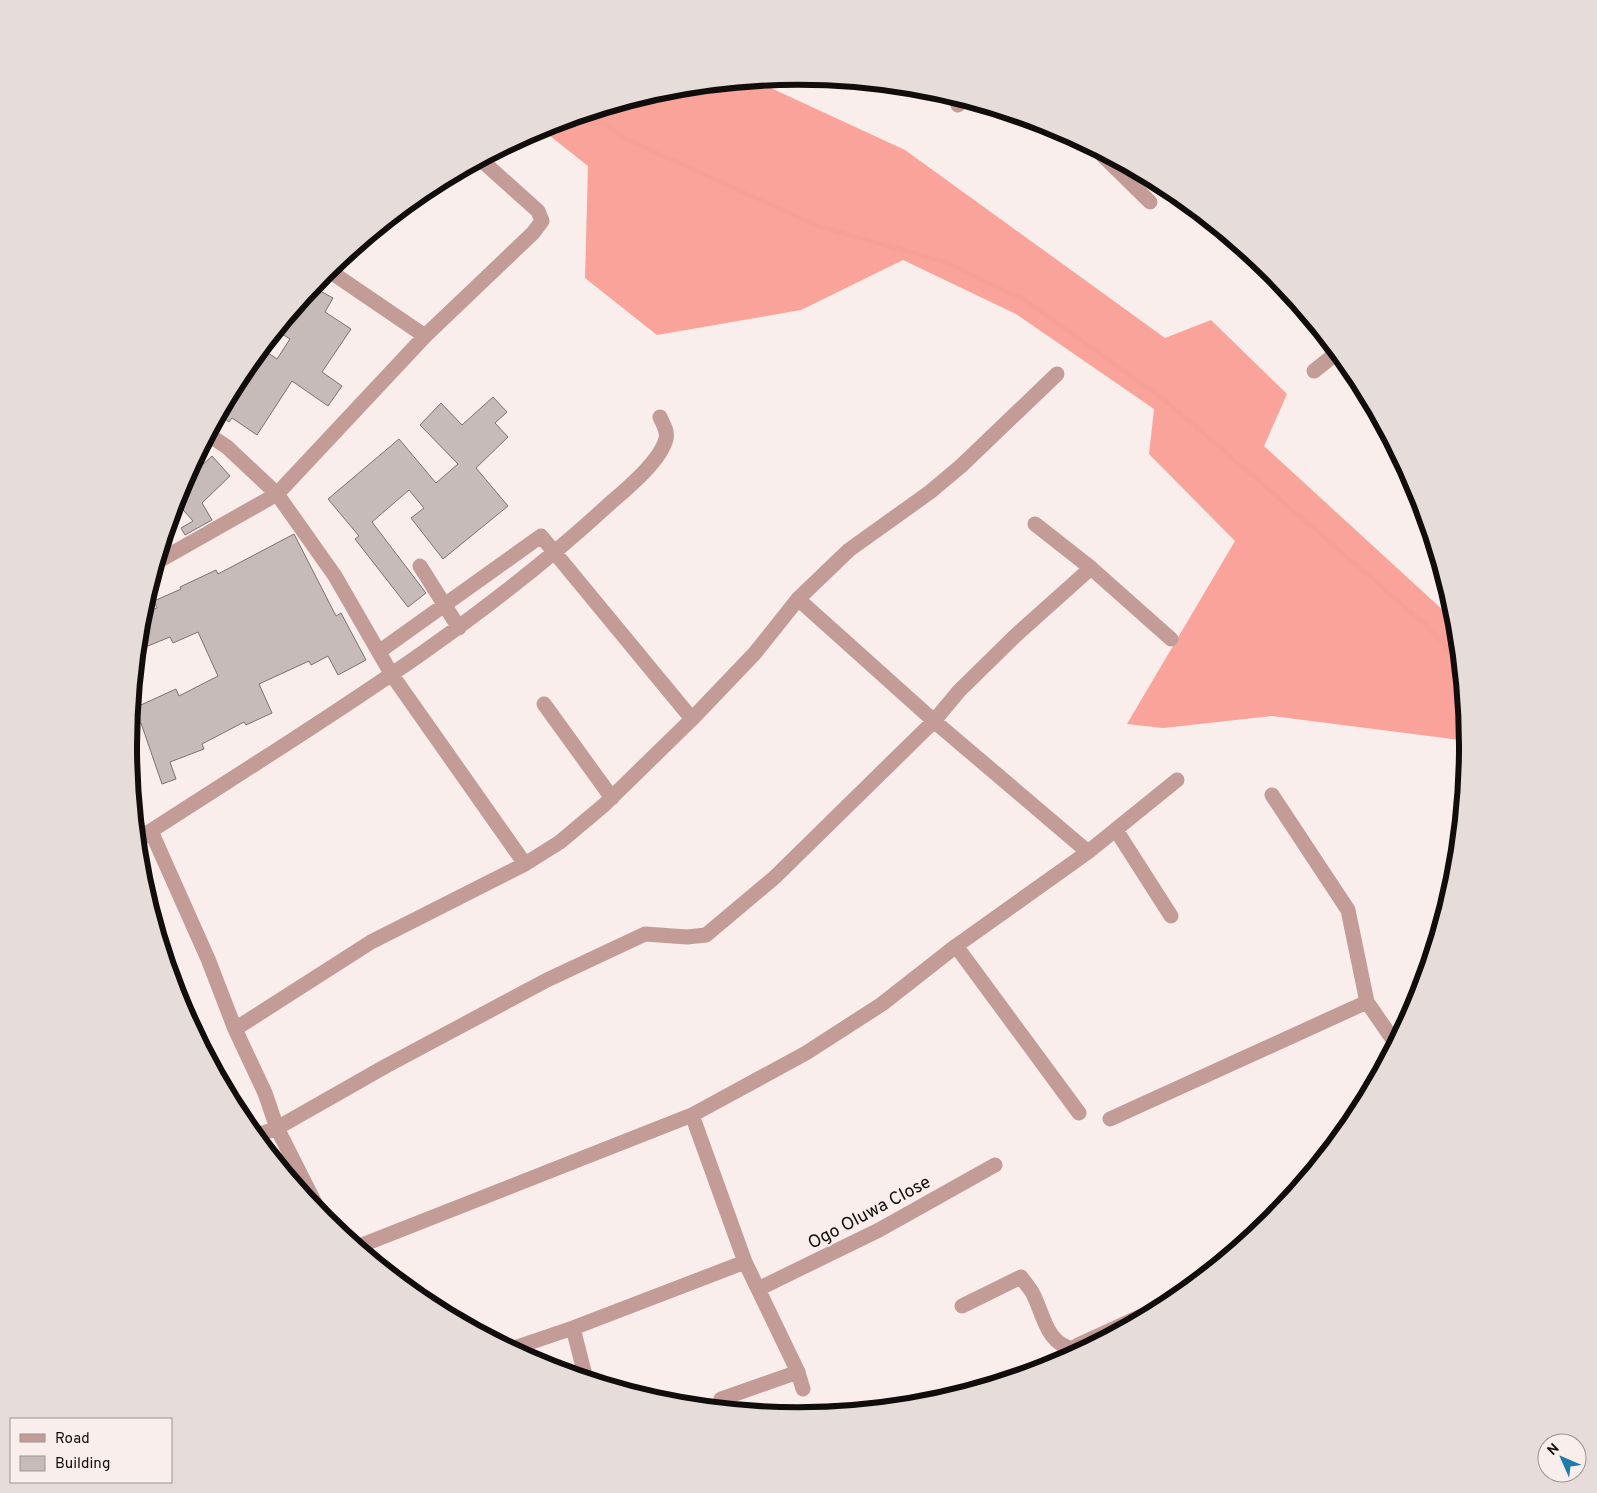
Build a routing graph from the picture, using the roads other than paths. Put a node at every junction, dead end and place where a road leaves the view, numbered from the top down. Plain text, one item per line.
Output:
1 (486, 164) edge
2 (1112, 164) edge
3 (1150, 202) dead end
4 (335, 275) edge
5 (426, 336) junction
6 (1332, 357) edge
7 (1314, 371) dead end
8 (1057, 374) dead end
9 (660, 417) dead end
10 (214, 438) edge
11 (277, 494) junction
12 (1035, 524) dead end
13 (554, 553) junction
14 (165, 557) edge
15 (420, 566) dead end
16 (1091, 568) junction
17 (798, 600) junction
18 (445, 606) junction
19 (460, 628) junction
20 (1171, 638) dead end
21 (380, 651) junction
22 (392, 675) junction
23 (544, 704) dead end
24 (692, 720) junction
25 (934, 721) junction
26 (1177, 780) dead end
27 (1272, 795) dead end
28 (612, 798) junction
29 (1116, 830) junction
30 (152, 831) junction
31 (144, 836) edge
32 (1088, 852) junction
33 (525, 864) junction
34 (1171, 916) dead end
35 (956, 946) junction
36 (1368, 1002) junction
37 (235, 1028) junction
38 (1392, 1038) edge
39 (1079, 1113) dead end
40 (692, 1115) junction
41 (1110, 1119) dead end
42 (277, 1128) junction
43 (262, 1133) edge
44 (995, 1165) dead end
45 (309, 1191) edge
46 (363, 1245) edge
47 (745, 1262) junction
48 (758, 1289) junction
49 (962, 1306) dead end
50 (573, 1328) junction
51 (1101, 1334) edge
52 (519, 1346) edge
53 (1077, 1346) edge
54 (1069, 1350) edge
55 (584, 1372) edge
56 (798, 1372) junction
57 (803, 1389) dead end
58 (721, 1398) dead end

1 - 5 street
2 - 3 street
4 - 5 street
5 - 11 street
6 - 7 street
8 - 17 street
9 - 13 street
10 - 11 street
11 - 14 street
11 - 21 street
12 - 16 street
13 - 18 street
13 - 19 street
13 - 24 street
15 - 18 street
16 - 20 street
16 - 25 street
17 - 24 street
17 - 25 street
18 - 19 street
18 - 21 street
19 - 22 street
21 - 22 street
22 - 30 street
22 - 33 street
23 - 28 street
24 - 28 street
25 - 32 street
25 - 42 street
26 - 29 street
27 - 36 street
28 - 33 street
29 - 32 street
29 - 34 street
30 - 31 street
30 - 37 street
32 - 35 street
33 - 37 street
35 - 39 street
35 - 40 street
36 - 38 street
36 - 41 street
37 - 42 street
40 - 46 street
40 - 47 street
42 - 43 street
42 - 45 street
44 - 48 street, Ogo Oluwa Close
47 - 48 street
47 - 50 street
48 - 56 street
49 - 54 street
50 - 52 street
50 - 55 street
51 - 53 street
56 - 57 street
56 - 58 street

